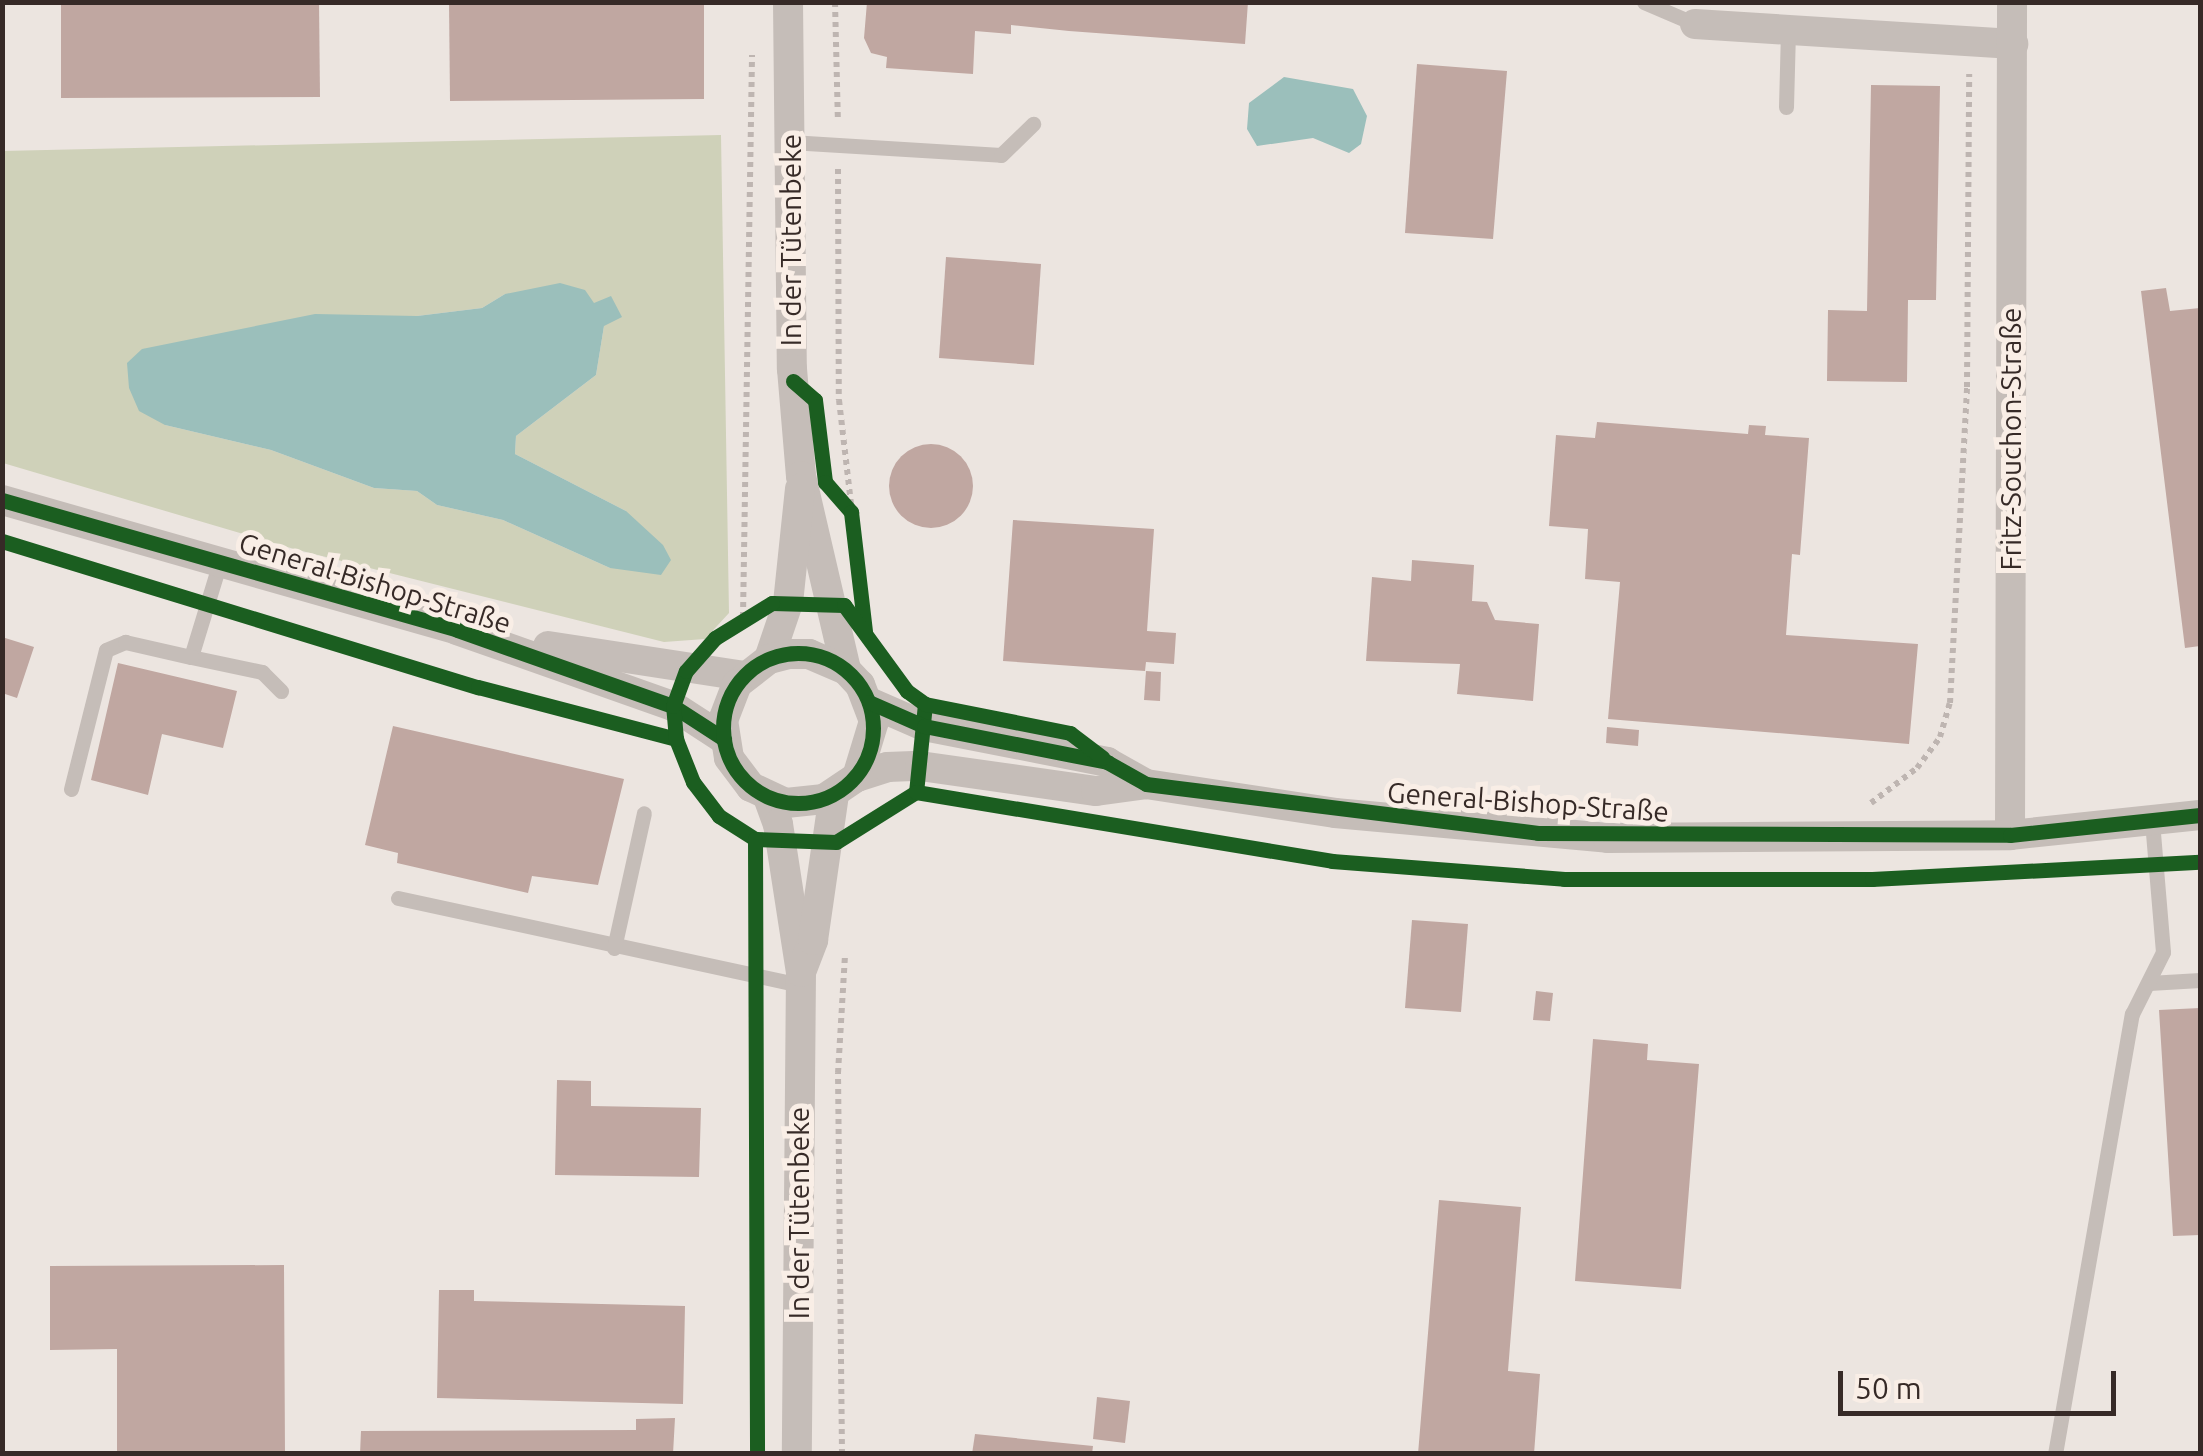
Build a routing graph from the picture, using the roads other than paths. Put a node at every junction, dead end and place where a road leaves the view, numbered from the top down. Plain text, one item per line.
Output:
1 (788, 2) edge
2 (1644, 2) edge
3 (2012, 2) edge
4 (1695, 24) joint
5 (1788, 31) junction
6 (2012, 44) junction
7 (1786, 108) dead end
8 (1033, 124) dead end
9 (790, 142) junction
10 (813, 479) junction
11 (2, 500) edge
12 (220, 562) junction
13 (457, 630) junction
14 (191, 657) junction
15 (757, 667) junction
16 (846, 670) junction
17 (281, 692) dead end
18 (869, 702) junction
19 (724, 739) junction
20 (1146, 784) junction
21 (846, 785) junction
22 (72, 790) dead end
23 (768, 797) junction
24 (644, 813) dead end
25 (2200, 815) edge
26 (2152, 820) junction
27 (2010, 835) junction
28 (398, 898) dead end
29 (614, 948) junction
30 (801, 978) junction
31 (2200, 980) edge
32 (2149, 984) junction
33 (797, 1454) edge
34 (2055, 1454) edge

1 - 9 street, In der Tütenbeke
2 - 4 lane
3 - 6 street, Fritz-Souchon-Straße
4 - 5 street
5 - 6 street
5 - 7 lane
6 - 27 street, Fritz-Souchon-Straße
8 - 9 lane
9 - 10 street, In der Tütenbeke
10 - 15 street, In der Tütenbeke
10 - 16 street, In der Tütenbeke
11 - 12 street, General-Bishop-Straße
12 - 13 street, General-Bishop-Straße
12 - 14 lane
13 - 15 street, General-Bishop-Straße
13 - 19 street, General-Bishop-Straße
14 - 17 lane
14 - 22 lane
15 - 16 street
15 - 19 street
16 - 18 street
18 - 20 street, General-Bishop-Straße
18 - 21 street
19 - 23 street
20 - 21 street, General-Bishop-Straße
20 - 27 street, General-Bishop-Straße
21 - 23 street
21 - 30 street, In der Tütenbeke
23 - 30 street, In der Tütenbeke
24 - 29 lane
25 - 26 street, General-Bishop-Straße
26 - 27 street, General-Bishop-Straße
26 - 32 lane
28 - 29 lane
29 - 30 lane
30 - 33 street, In der Tütenbeke
31 - 32 lane
32 - 34 lane

